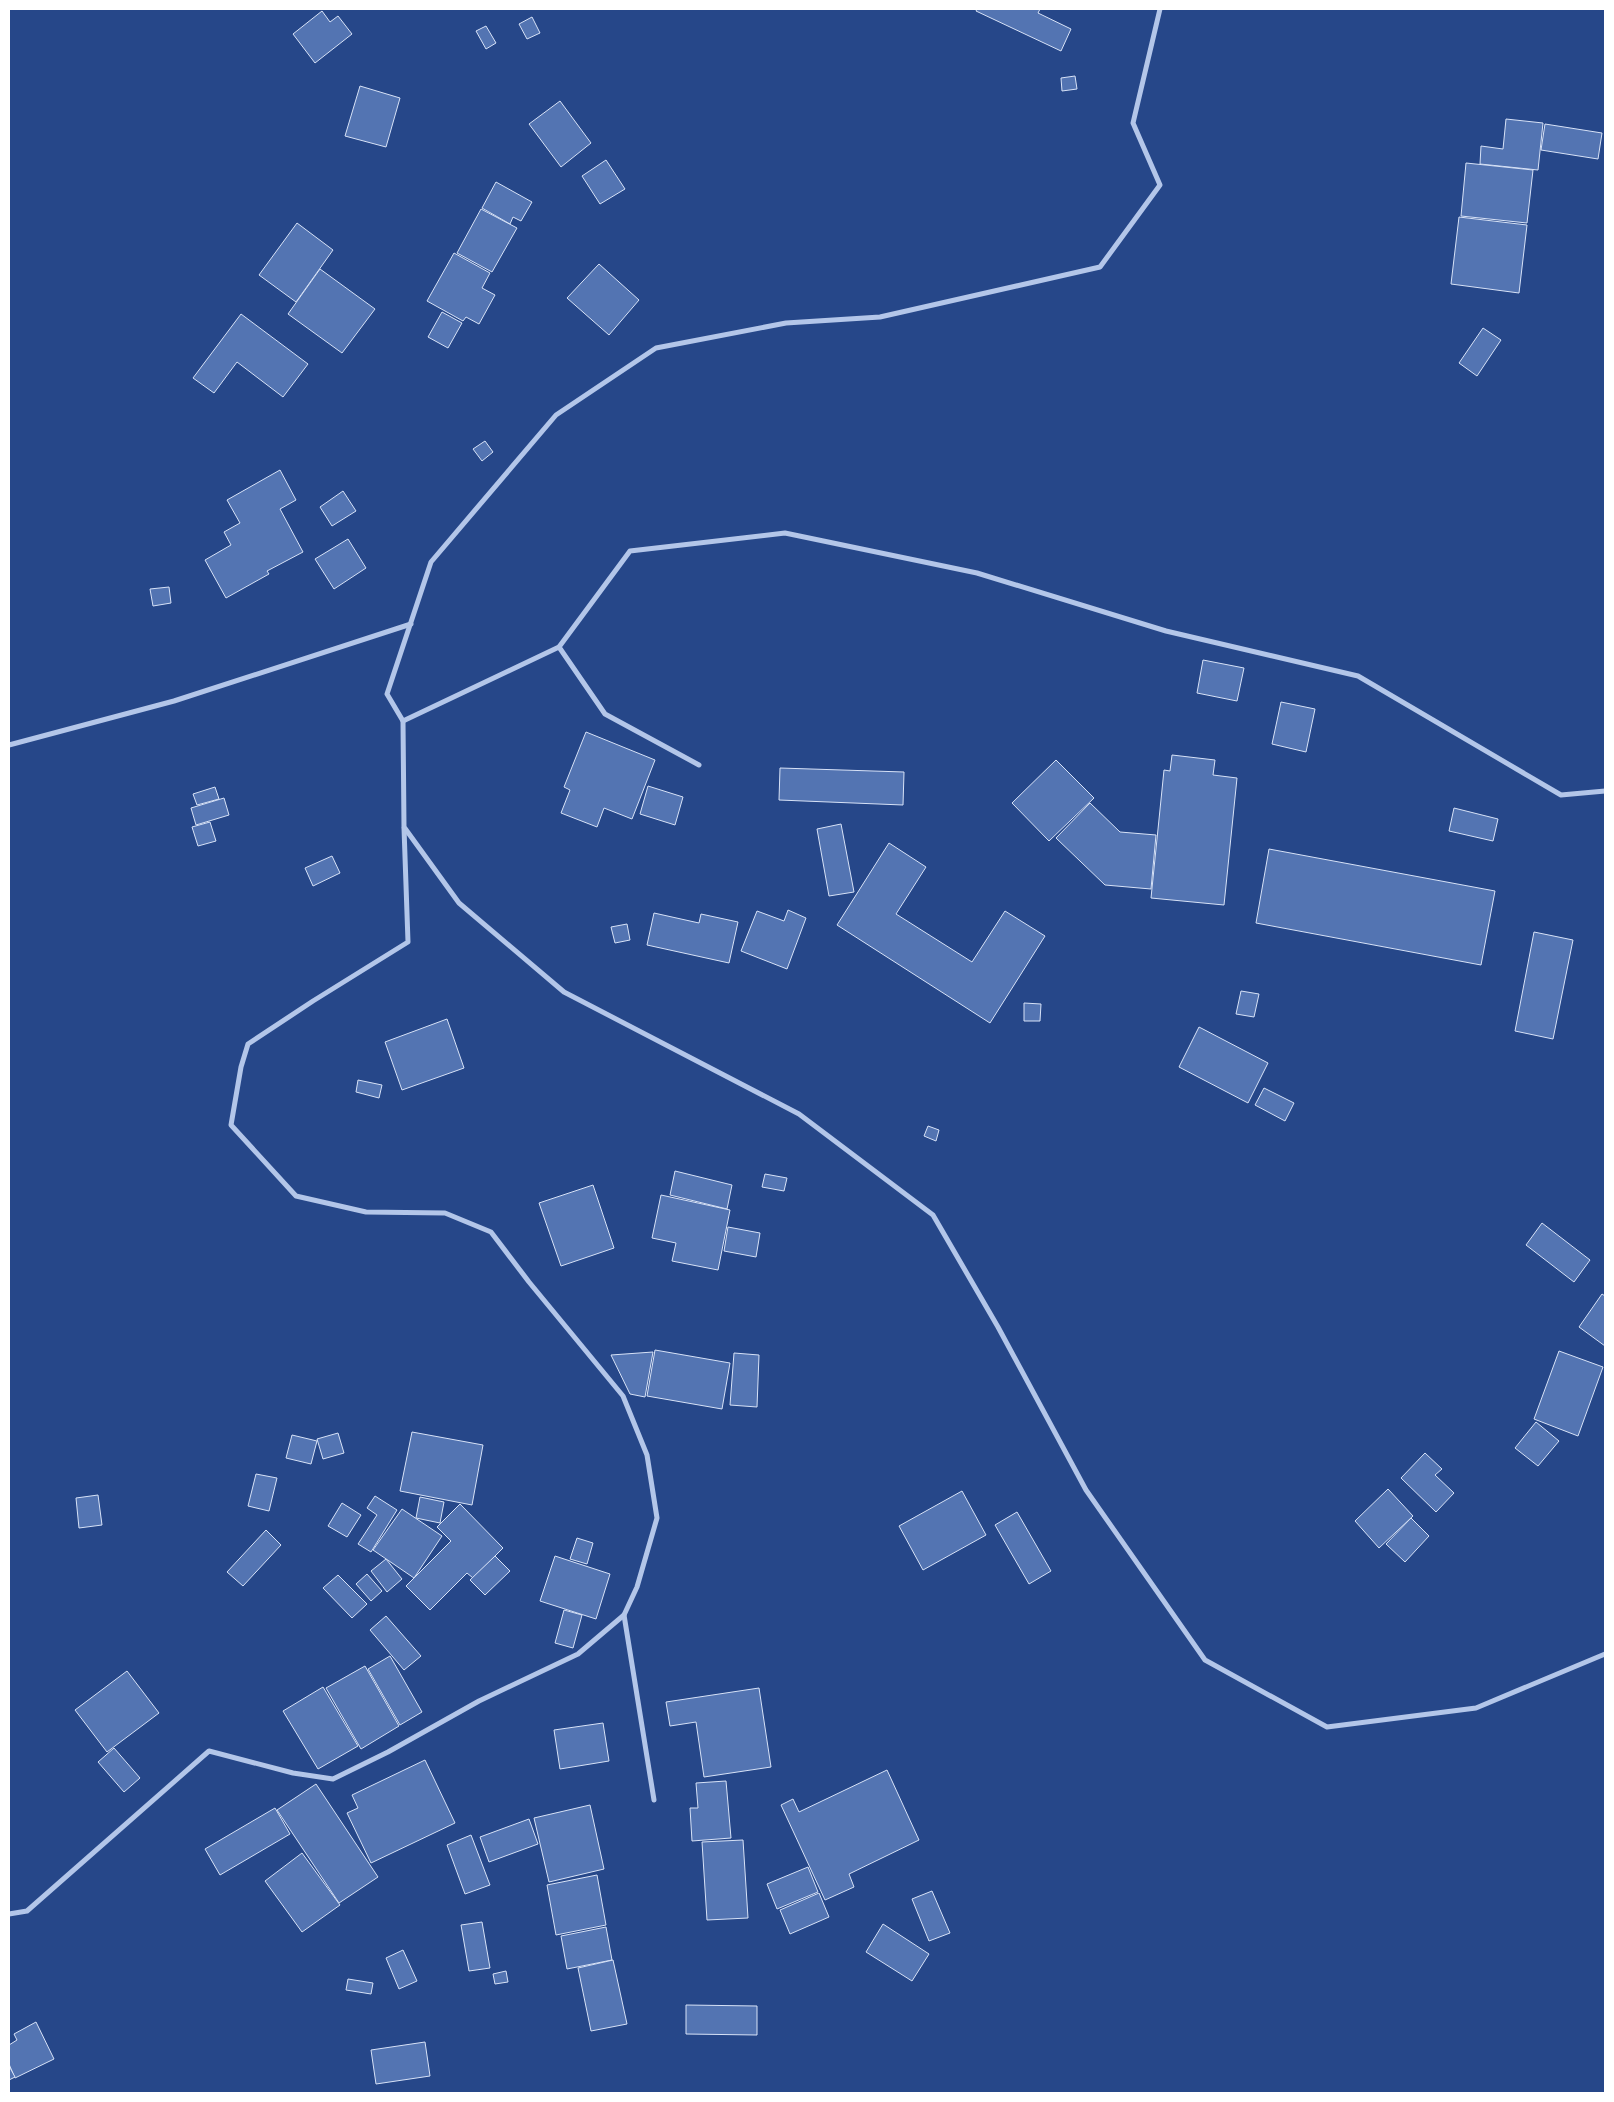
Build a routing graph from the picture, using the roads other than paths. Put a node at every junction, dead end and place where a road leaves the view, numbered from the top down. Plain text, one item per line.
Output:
1 (1160, 9) edge
2 (411, 624) junction
3 (559, 647) junction
4 (403, 721) junction
5 (9, 745) edge
6 (699, 765) dead end
7 (1605, 790) edge
8 (404, 827) junction
9 (624, 1615) junction
10 (1605, 1654) edge
11 (654, 1800) dead end
12 (9, 1914) edge

1 - 2 street
2 - 4 street
2 - 5 street
3 - 4 street
3 - 6 street
3 - 7 street
4 - 8 street
8 - 9 street
8 - 10 street
9 - 11 street
9 - 12 street

